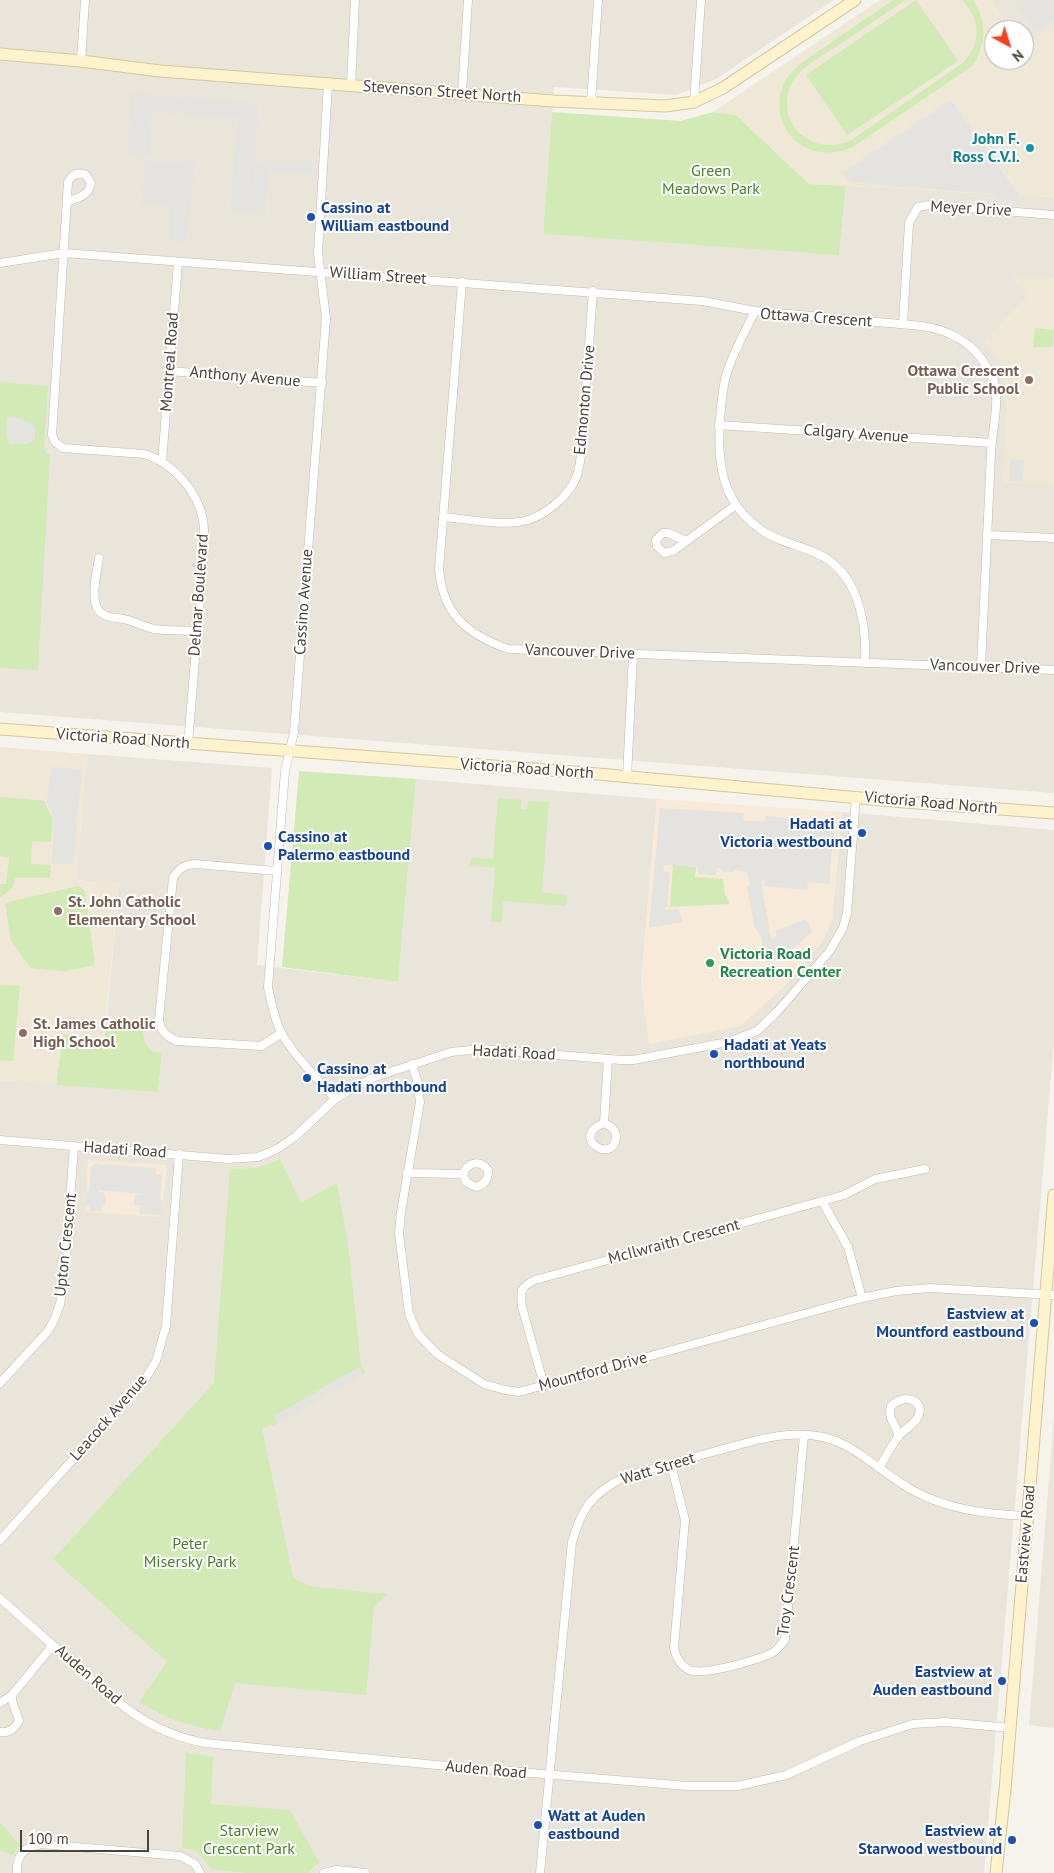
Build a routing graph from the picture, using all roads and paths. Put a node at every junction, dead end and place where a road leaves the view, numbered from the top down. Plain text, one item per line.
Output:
1 (85, 0) edge
2 (355, 0) edge
3 (468, 0) edge
4 (598, 0) edge
5 (701, 0) edge
6 (855, 0) edge
7 (0, 54) edge
8 (81, 61) junction
9 (328, 84) junction
10 (351, 85) junction
11 (462, 93) junction
12 (694, 102) junction
13 (591, 103) junction
14 (67, 202) dead end
15 (1054, 215) edge
16 (64, 253) junction
17 (178, 262) junction
18 (0, 263) edge
19 (320, 272) junction
20 (462, 282) junction
21 (593, 291) junction
22 (755, 311) junction
23 (902, 324) junction
24 (169, 371) junction
25 (322, 384) junction
26 (719, 425) junction
27 (992, 443) junction
28 (162, 462) junction
29 (736, 505) junction
30 (443, 517) junction
31 (988, 535) junction
32 (1054, 538) edge
33 (686, 542) dead end
34 (100, 558) dead end
35 (196, 631) junction
36 (633, 654) junction
37 (865, 663) junction
38 (981, 667) junction
39 (1054, 670) edge
40 (0, 730) edge
41 (188, 744) junction
42 (289, 752) junction
43 (627, 777) junction
44 (856, 796) junction
45 (1054, 813) edge
46 (276, 871) junction
47 (282, 1033) junction
48 (608, 1059) junction
49 (412, 1064) junction
50 (335, 1100) junction
51 (604, 1122) dead end
52 (0, 1140) edge
53 (74, 1146) junction
54 (179, 1154) junction
55 (925, 1169) dead end
56 (407, 1173) junction
57 (463, 1174) dead end
58 (1054, 1195) edge
59 (822, 1201) junction
60 (1050, 1295) edge
61 (862, 1298) junction
62 (0, 1383) edge
63 (544, 1385) junction
64 (804, 1435) junction
65 (898, 1437) junction
66 (671, 1464) junction
67 (879, 1468) junction
68 (1027, 1516) junction
69 (0, 1540) edge
70 (0, 1598) edge
71 (53, 1645) junction
72 (12, 1696) junction
73 (0, 1703) edge
74 (1010, 1728) junction
75 (0, 1732) edge
76 (549, 1775) junction
77 (17, 1873) edge
78 (200, 1873) edge
79 (324, 1873) edge
80 (365, 1873) edge
81 (540, 1873) edge
82 (996, 1873) edge

1 - 8 street
2 - 10 street
3 - 11 street
4 - 13 street
5 - 12 street
6 - 12 main road, Stevenson Street North
7 - 8 main road, Stevenson Street North
8 - 9 main road, Stevenson Street North
9 - 10 main road, Stevenson Street North
9 - 19 street, Cassino Avenue
10 - 11 main road, Stevenson Street North
11 - 13 main road, Stevenson Street North
12 - 13 main road, Stevenson Street North
14 - 16 street
15 - 23 street, Meyer Drive
16 - 17 street, William Street
16 - 18 street, William Street
16 - 28 street, Delmar Boulevard
17 - 19 street, William Street
17 - 24 street, Montreal Road
19 - 20 street, William Street
19 - 25 street, Cassino Avenue
20 - 21 street, William Street
20 - 30 street, Vancouver Drive
21 - 22 street, William Street
21 - 30 street, Edmonton Drive
22 - 23 street, Ottawa Crescent
22 - 26 street, Ottawa Crescent
23 - 27 street, Ottawa Crescent
24 - 25 street, Anthony Avenue
24 - 28 street, Montreal Road
25 - 42 street, Cassino Avenue
26 - 27 street, Calgary Avenue
26 - 29 street, Ottawa Crescent
27 - 31 street, Ottawa Crescent
28 - 35 street, Delmar Boulevard
29 - 33 street
29 - 37 street, Ottawa Crescent
30 - 36 street, Vancouver Drive
31 - 32 street
31 - 38 street, Ottawa Crescent
34 - 35 street
35 - 41 street, Delmar Boulevard
36 - 37 street, Vancouver Drive
36 - 43 street
37 - 38 street, Vancouver Drive
38 - 39 street, Vancouver Drive
40 - 41 main road, Victoria Road North
41 - 42 main road, Victoria Road North
42 - 43 main road, Victoria Road North
42 - 46 street, Cassino Avenue
43 - 44 main road, Victoria Road North
44 - 45 main road, Victoria Road North
44 - 48 street, Hadati Road
46 - 47 street, Cassino Avenue
46 - 47 street
47 - 50 street, Cassino Avenue
48 - 49 street, Hadati Road
48 - 51 street
49 - 50 street, Hadati Road
49 - 56 street, Mountford Drive
50 - 54 street, Hadati Road
52 - 53 street, Hadati Road
53 - 54 street, Hadati Road
53 - 62 street, Upton Crescent
54 - 69 street, Leacock Avenue
55 - 59 street
56 - 57 street
56 - 63 street, Mountford Drive
58 - 60 main road, Eastview Road
59 - 61 street
59 - 63 street, McIlwraith Crescent
60 - 61 street, Mountford Drive
60 - 68 main road, Eastview Road
61 - 63 street, Mountford Drive
64 - 66 street, Watt Street
64 - 66 street, Troy Crescent
64 - 67 street, Watt Street
65 - 65 street
65 - 67 street
66 - 76 street, Watt Street
67 - 68 street, Watt Street
68 - 74 main road, Eastview Road
70 - 71 street, Auden Road
71 - 72 street
71 - 76 street, Auden Road
72 - 73 street
72 - 75 street
74 - 76 street, Auden Road
74 - 82 main road, Eastview Road
76 - 81 street, Watt Street
77 - 78 street
79 - 80 street

